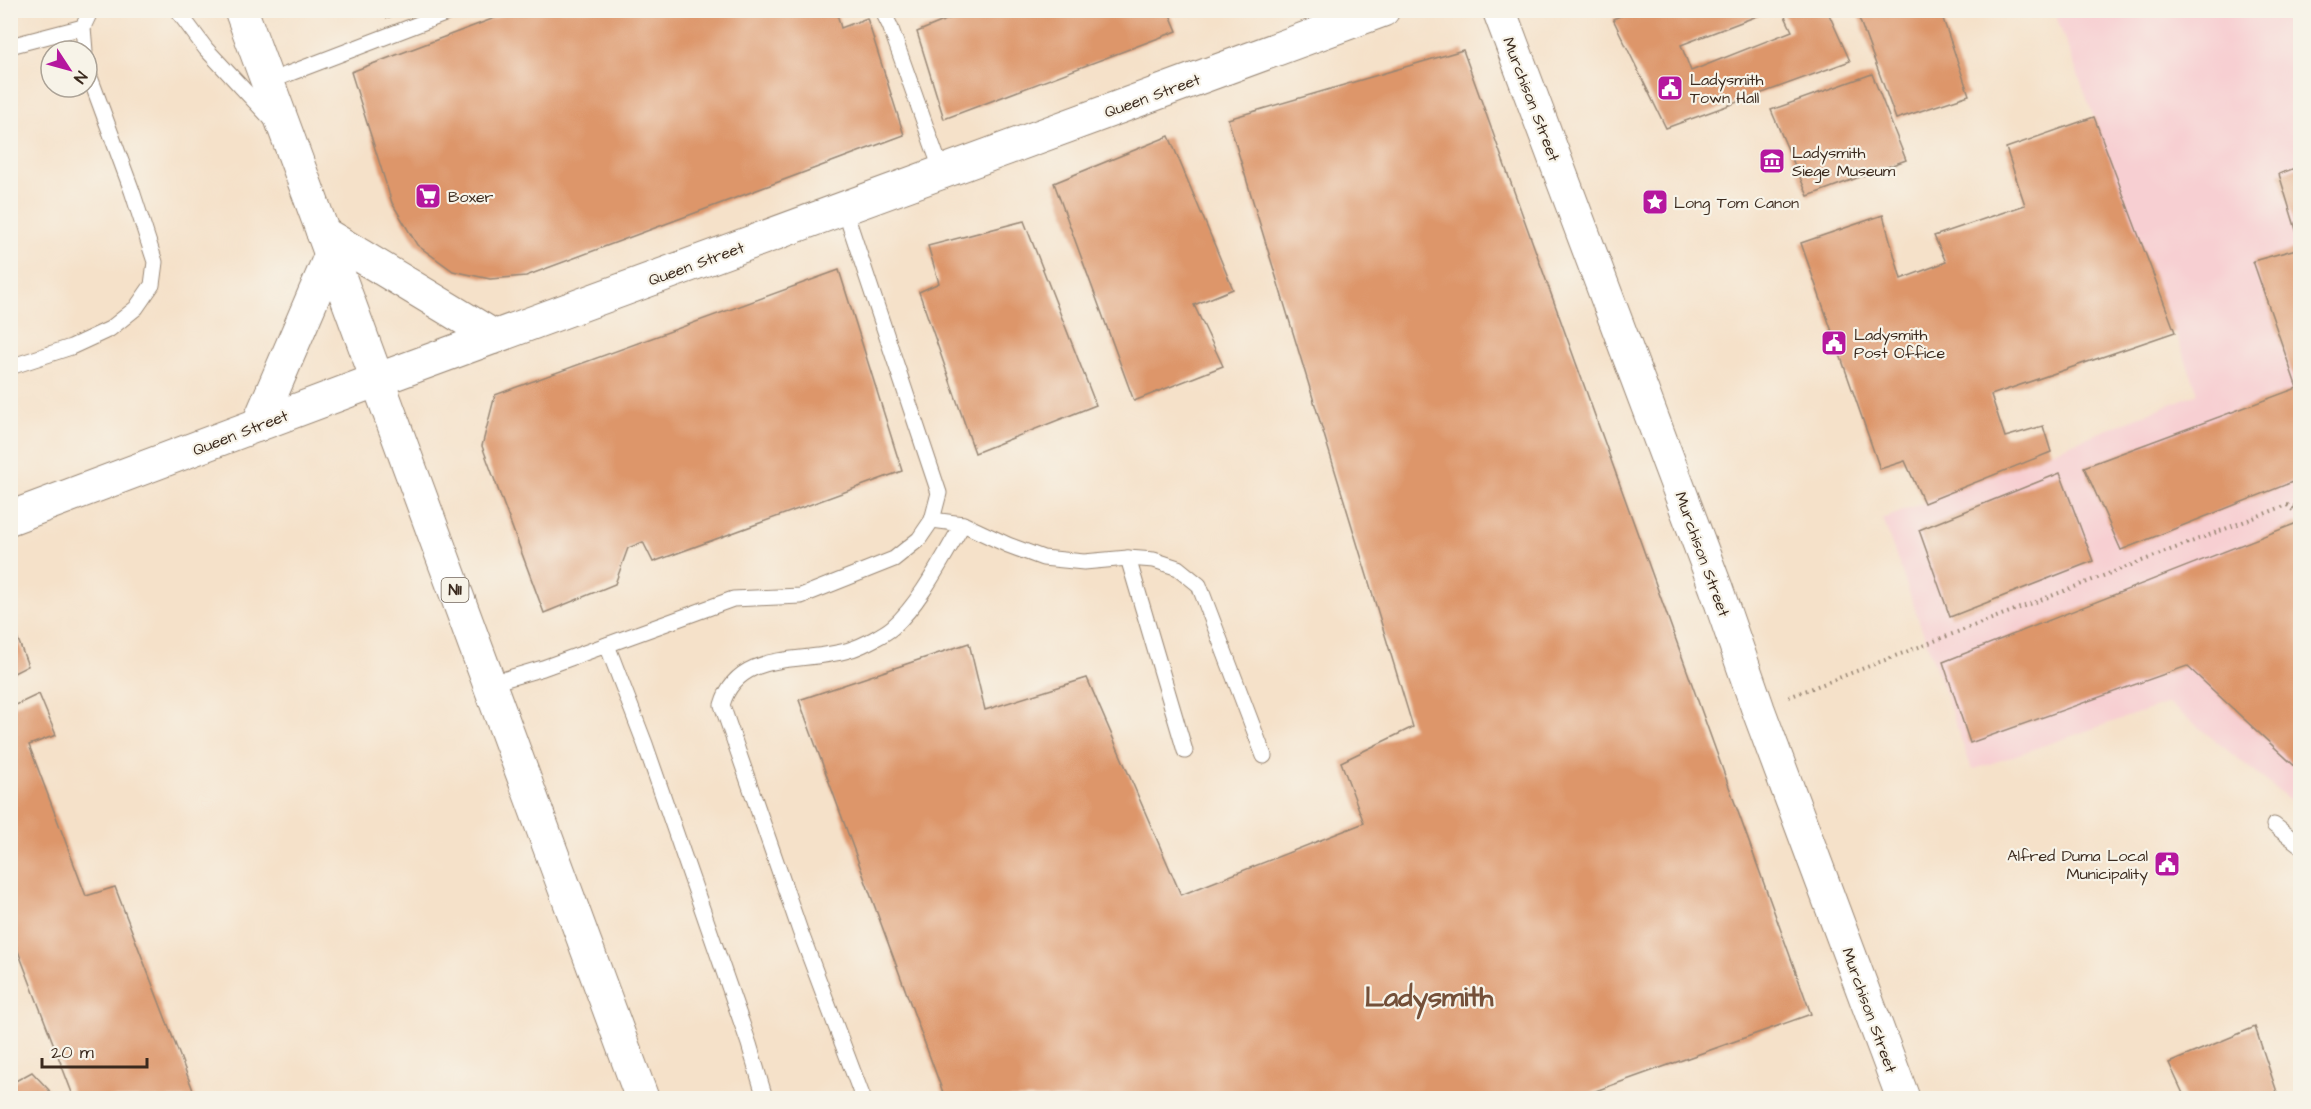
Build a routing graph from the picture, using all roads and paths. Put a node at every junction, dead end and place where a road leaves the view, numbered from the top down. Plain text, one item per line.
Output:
1 (91, 10) edge
2 (177, 10) edge
3 (241, 10) edge
4 (455, 10) edge
5 (882, 10) edge
6 (1383, 10) edge
7 (1499, 10) edge
8 (83, 27) junction
9 (84, 39) edge
10 (10, 46) edge
11 (267, 82) junction
12 (98, 99) edge
13 (287, 136) junction
14 (942, 172) junction
15 (844, 208) junction
16 (327, 244) junction
17 (495, 337) junction
18 (10, 367) edge
19 (377, 380) junction
20 (258, 425) junction
21 (2287, 505) junction
22 (2301, 507) edge
23 (2301, 516) edge
24 (10, 518) edge
25 (932, 520) junction
26 (963, 524) junction
27 (1128, 558) junction
28 (607, 645) junction
29 (489, 684) junction
30 (1758, 709) junction
31 (1185, 751) dead end
32 (1264, 756) dead end
33 (2274, 825) dead end
34 (2301, 845) edge
35 (642, 1098) edge
36 (765, 1098) edge
37 (863, 1098) edge
38 (1903, 1098) edge

1 - 8 lane
2 - 13 lane
3 - 11 main road, N11
4 - 11 lane
5 - 14 lane
6 - 14 main road, Queen Street
7 - 30 main road, Murchison Street
8 - 9 lane
8 - 10 lane
11 - 13 main road, N11
12 - 18 lane
13 - 16 main road, N11
14 - 15 main road, Queen Street
15 - 17 main road, Queen Street
15 - 25 lane
16 - 17 main road
16 - 19 main road, N11
16 - 20 main road
17 - 19 main road, Queen Street
19 - 20 main road, Queen Street
19 - 29 main road, N11
20 - 24 main road, Queen Street
21 - 22 path
21 - 23 path
21 - 30 path
25 - 26 lane
25 - 28 lane
26 - 27 lane
26 - 37 lane
27 - 31 lane
27 - 32 lane
28 - 29 lane
28 - 36 lane
29 - 35 main road, N11
30 - 38 main road, Murchison Street
33 - 34 lane

